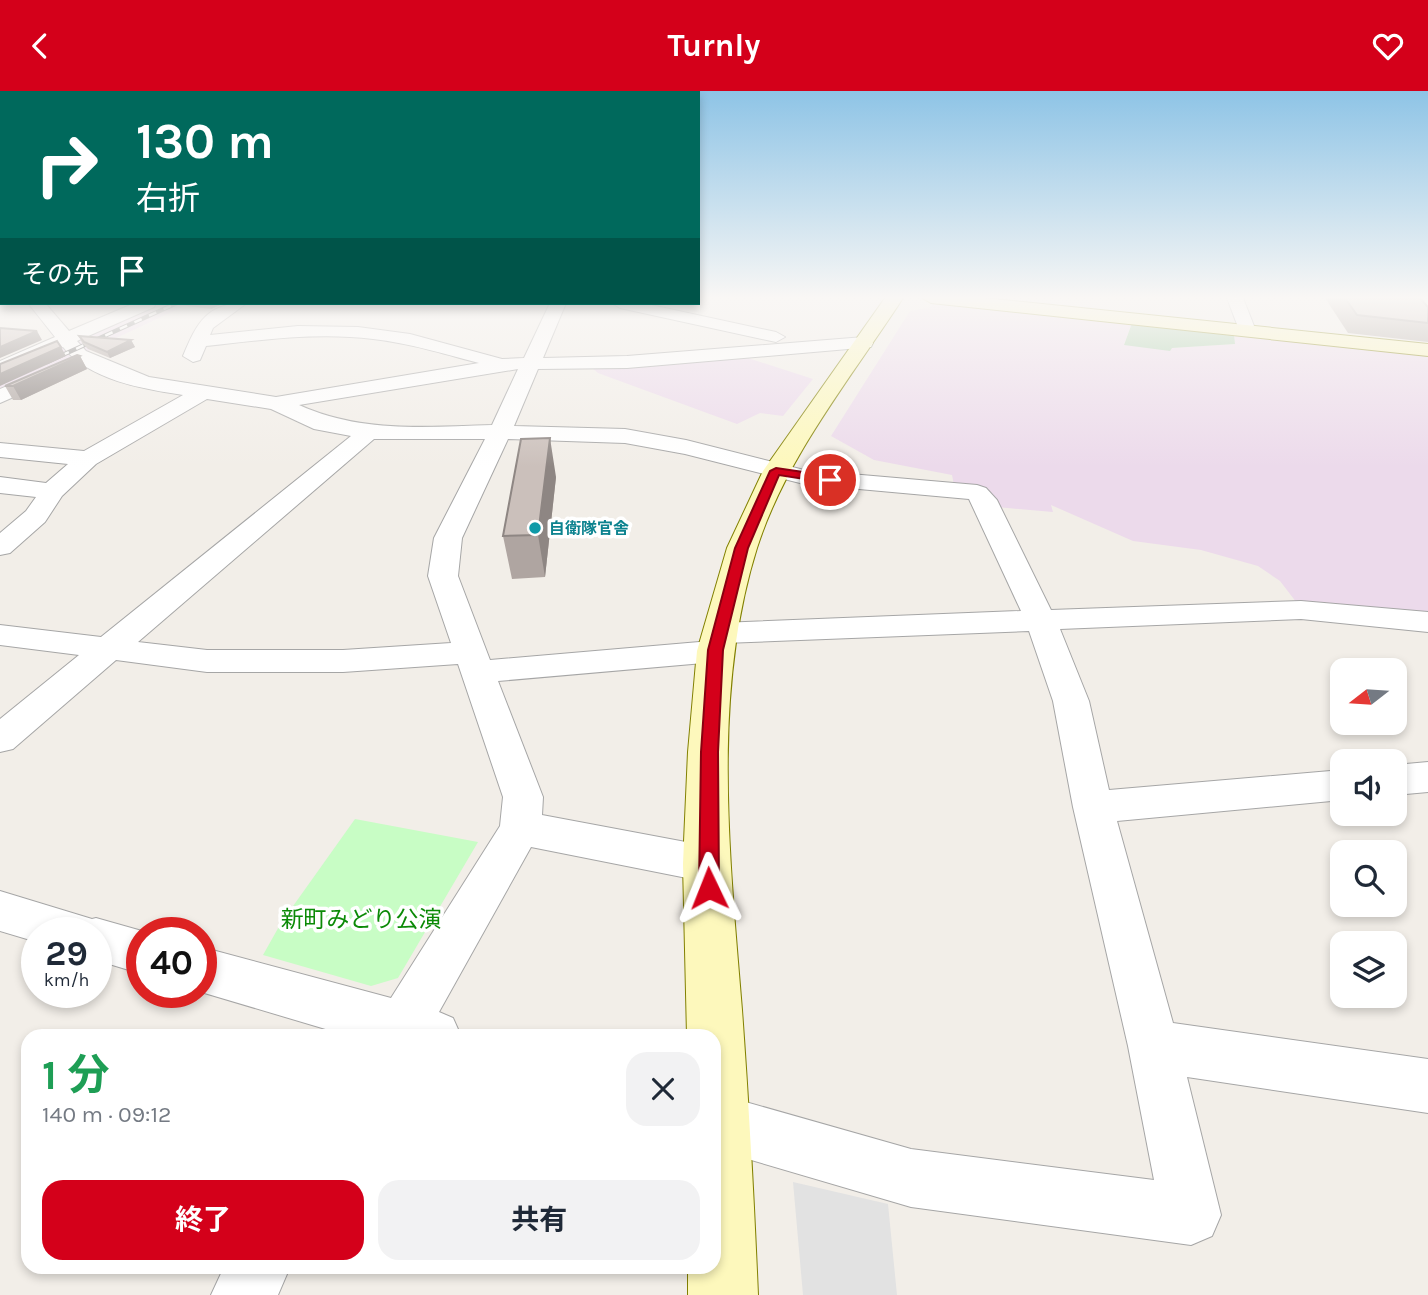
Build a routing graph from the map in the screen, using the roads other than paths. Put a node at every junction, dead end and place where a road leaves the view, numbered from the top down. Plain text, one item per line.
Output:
1 (32, 354) edge
2 (80, 354) edge
3 (193, 354) edge
4 (477, 354) edge
5 (525, 354) edge
6 (697, 354) edge
7 (856, 354) edge
8 (83, 358) junction
9 (519, 363) junction
10 (0, 368) edge
11 (145, 383) junction
12 (203, 392) junction
13 (0, 397) edge
14 (276, 403) junction
15 (369, 432) junction
16 (500, 432) junction
17 (0, 450) edge
18 (88, 459) junction
19 (776, 471) junction
20 (0, 485) edge
21 (52, 491) junction
22 (0, 547) edge
23 (1041, 621) junction
24 (1428, 622) edge
25 (0, 635) edge
26 (718, 642) junction
27 (110, 648) junction
28 (475, 662) junction
29 (0, 739) edge
30 (1428, 777) edge
31 (1407, 779) edge
32 (1330, 786) edge
33 (1093, 807) junction
34 (520, 828) junction
35 (707, 863) junction
36 (0, 911) edge
37 (21, 917) edge
38 (217, 974) edge
39 (398, 1029) edge
40 (413, 1029) edge
41 (713, 1029) edge
42 (1154, 1046) junction
43 (1428, 1086) edge
44 (721, 1123) edge
45 (721, 1237) edge
46 (255, 1274) edge
47 (243, 1295) edge
48 (723, 1295) edge

1 - 10 street
2 - 8 street
3 - 11 street
4 - 9 street
5 - 9 street
6 - 9 street
7 - 19 street
8 - 11 street
8 - 13 street
9 - 14 street
9 - 16 street
11 - 12 street
12 - 14 street
12 - 18 street
14 - 15 street
15 - 16 street
15 - 27 street
16 - 19 street
16 - 28 street
17 - 18 street
18 - 21 street
19 - 23 street
19 - 26 street
20 - 21 street
21 - 22 street
23 - 24 street
23 - 26 street
23 - 33 street
25 - 27 street
26 - 28 street
26 - 35 street
27 - 28 street
27 - 29 street
28 - 34 street
30 - 31 street
32 - 33 street
33 - 42 street
34 - 35 street
34 - 40 street
35 - 41 street
36 - 37 street
38 - 39 street
42 - 43 street
42 - 44 street
45 - 48 street
46 - 47 street

